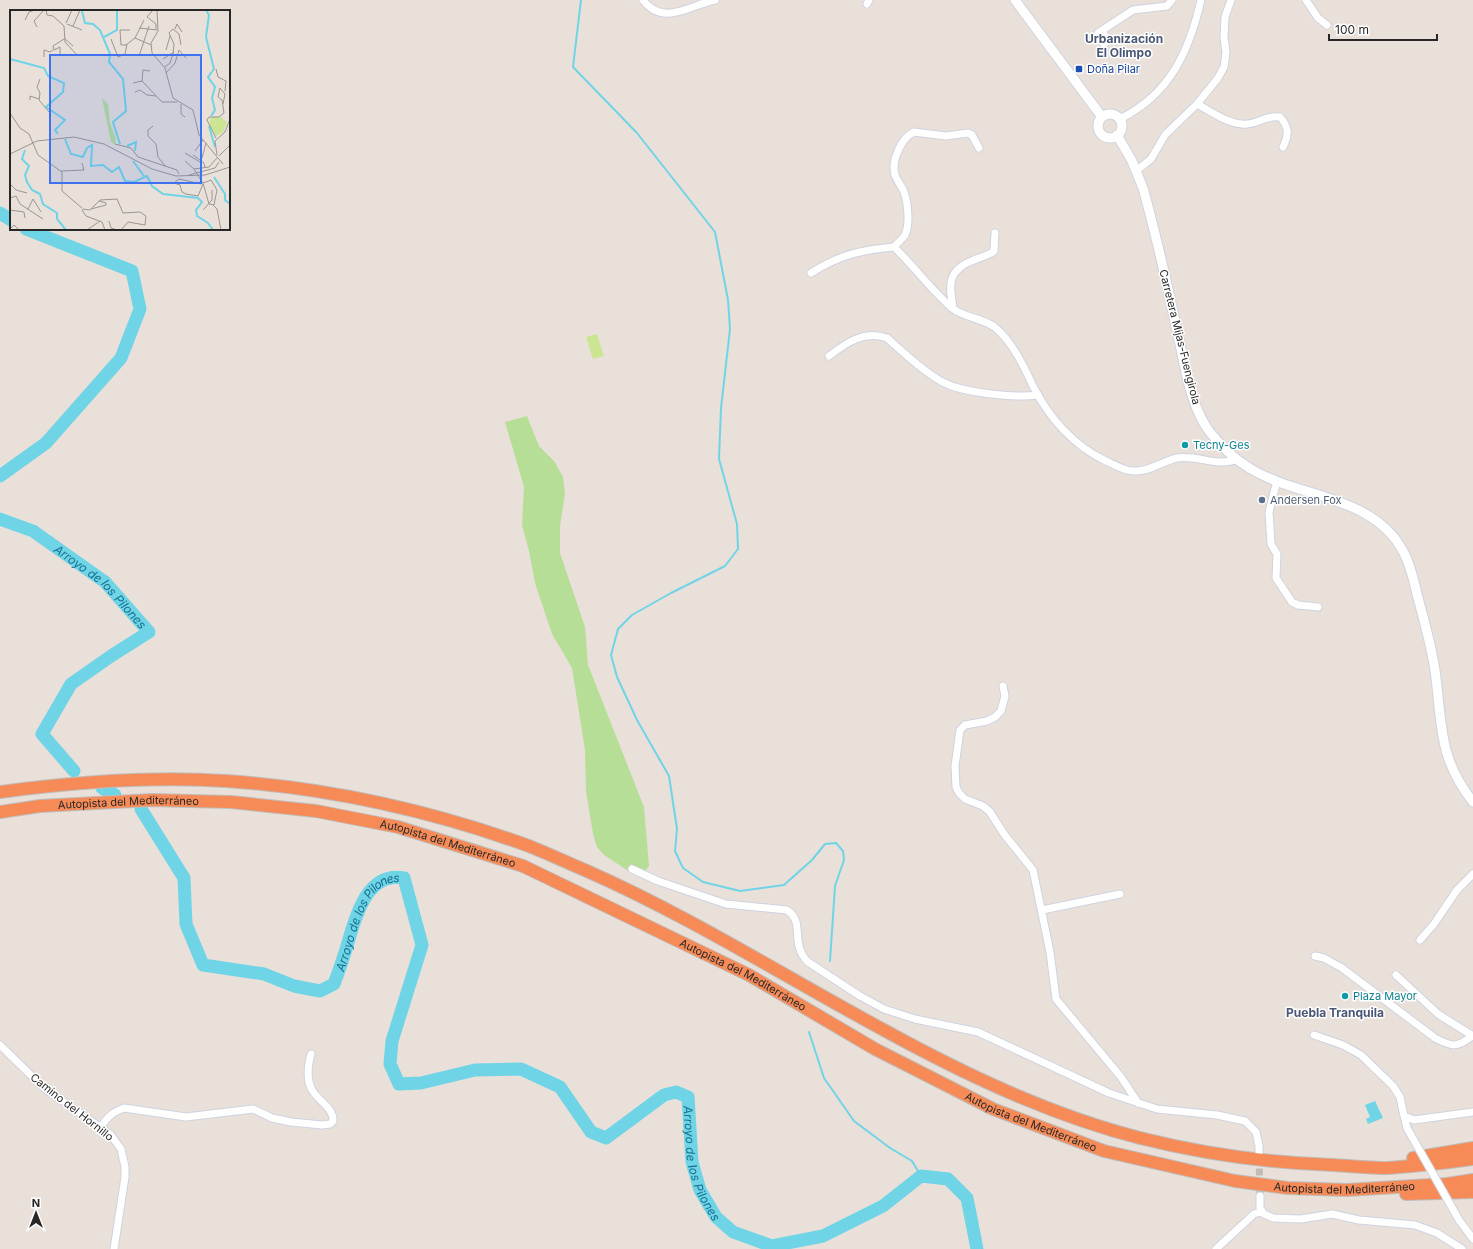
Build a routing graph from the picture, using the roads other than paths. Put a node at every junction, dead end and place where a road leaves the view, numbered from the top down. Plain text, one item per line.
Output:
1 (643, 0) edge
2 (714, 0) edge
3 (1015, 0) edge
4 (1172, 0) edge
5 (1201, 0) edge
6 (1231, 0) edge
7 (1306, 0) edge
8 (1327, 25) dead end
9 (1102, 31) dead end
10 (1197, 104) junction
11 (1102, 117) junction
12 (1120, 119) junction
13 (1117, 135) junction
14 (1283, 147) dead end
15 (980, 148) dead end
16 (1136, 171) junction
17 (995, 233) dead end
18 (894, 247) junction
19 (811, 273) dead end
20 (953, 308) junction
21 (829, 356) dead end
22 (1038, 395) junction
23 (1237, 459) junction
24 (1277, 481) junction
25 (1318, 607) dead end
26 (1003, 686) dead end
27 (0, 792) edge
28 (1473, 802) edge
29 (0, 812) edge
30 (632, 869) dead end
31 (1473, 874) edge
32 (1120, 894) dead end
33 (1042, 910) junction
34 (1420, 940) dead end
35 (1315, 956) dead end
36 (1396, 975) dead end
37 (1314, 1035) dead end
38 (1472, 1036) edge
39 (0, 1045) edge
40 (310, 1054) dead end
41 (1138, 1103) junction
42 (1473, 1112) edge
43 (1404, 1116) junction
44 (101, 1127) junction
45 (1473, 1148) edge
46 (1259, 1158) tunnel mouth
47 (1473, 1159) edge
48 (1358, 1166) junction
49 (1473, 1180) edge
50 (1347, 1190) junction
51 (1473, 1192) edge
52 (1260, 1196) tunnel mouth
53 (1262, 1211) junction
54 (1473, 1239) edge
55 (114, 1249) edge
56 (1216, 1249) edge
57 (1462, 1249) edge

1 - 2 street
3 - 11 main road
4 - 9 street
5 - 12 street
6 - 10 street
7 - 8 street
10 - 14 street
10 - 16 street
11 - 12 main road
11 - 13 main road
12 - 13 main road
13 - 16 main road, Carretera Mijas-Fuengirola
15 - 18 street
16 - 23 main road, Carretera Mijas-Fuengirola
17 - 20 street
18 - 19 street
18 - 20 street
20 - 22 street
21 - 22 street
22 - 23 street
23 - 24 main road, Carretera Mijas-Fuengirola
24 - 25 street
24 - 28 main road, Carretera Mijas-Fuengirola
26 - 33 street
27 - 48 highway, Autopista del Mediterráneo
29 - 50 highway, Autopista del Mediterráneo
30 - 41 street
31 - 34 street
32 - 33 street
33 - 41 street
35 - 38 street
36 - 38 street
37 - 43 street
39 - 44 street, Camino del Hornillo
40 - 44 street
41 - 46 street
42 - 43 street
43 - 54 street, bridge
44 - 55 street, Camino del Hornillo
45 - 48 highway
47 - 48 highway, Autopista del Mediterráneo
49 - 50 highway, Autopista del Mediterráneo
50 - 51 highway
52 - 53 street
53 - 56 street
53 - 57 street

